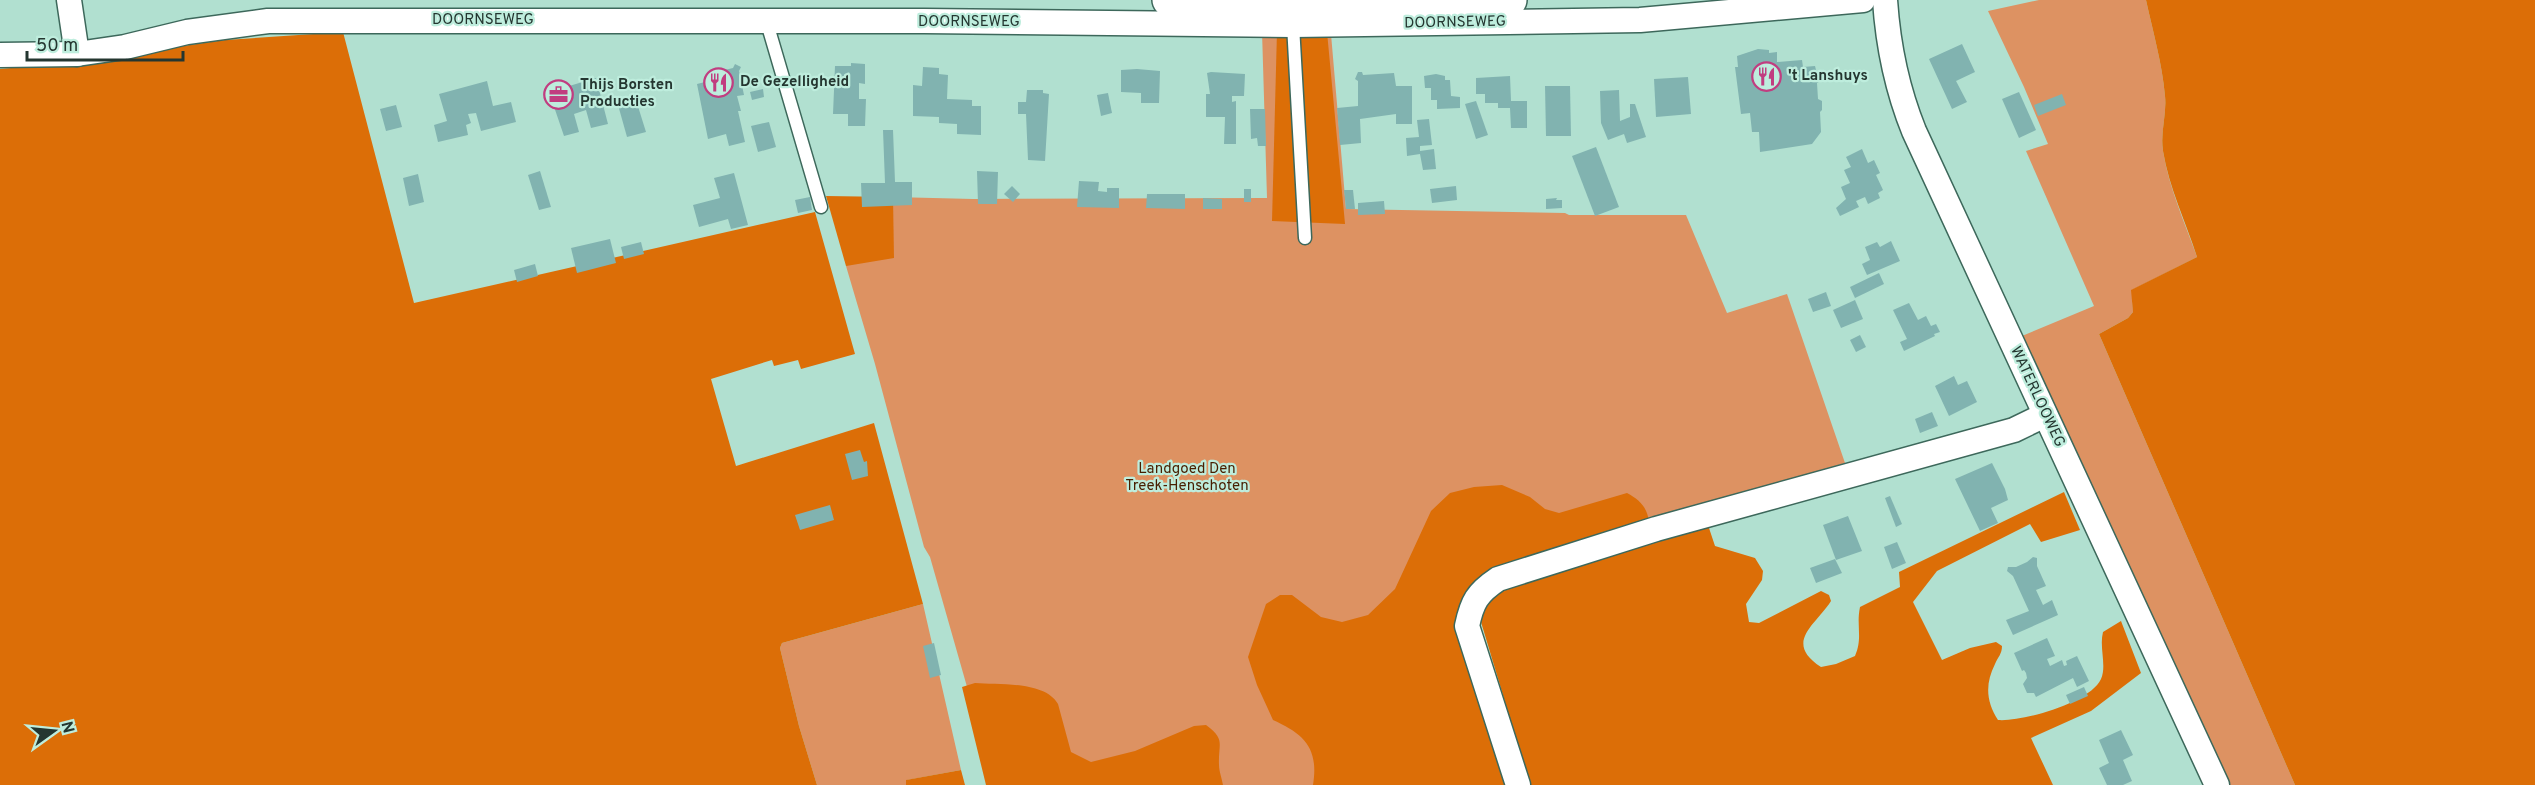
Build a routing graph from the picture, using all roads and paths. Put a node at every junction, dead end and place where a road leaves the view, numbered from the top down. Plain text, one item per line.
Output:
1 (69, 0) edge
2 (1169, 0) edge
3 (1510, 0) edge
4 (1863, 0) edge
5 (1885, 0) edge
6 (767, 23) junction
7 (1293, 25) junction
8 (76, 54) junction
9 (0, 55) edge
10 (821, 207) dead end
11 (1305, 238) dead end
12 (2045, 415) junction
13 (1518, 785) edge
14 (2217, 785) edge

1 - 8 street
2 - 3 main road, DOORNSEWEG
4 - 7 street, DOORNSEWEG
5 - 12 street, WATERLOOWEG
6 - 7 street, DOORNSEWEG
6 - 8 street, DOORNSEWEG
6 - 10 lane
7 - 11 lane
8 - 9 street, DOORNSEWEG
12 - 13 street
12 - 14 street, WATERLOOWEG

